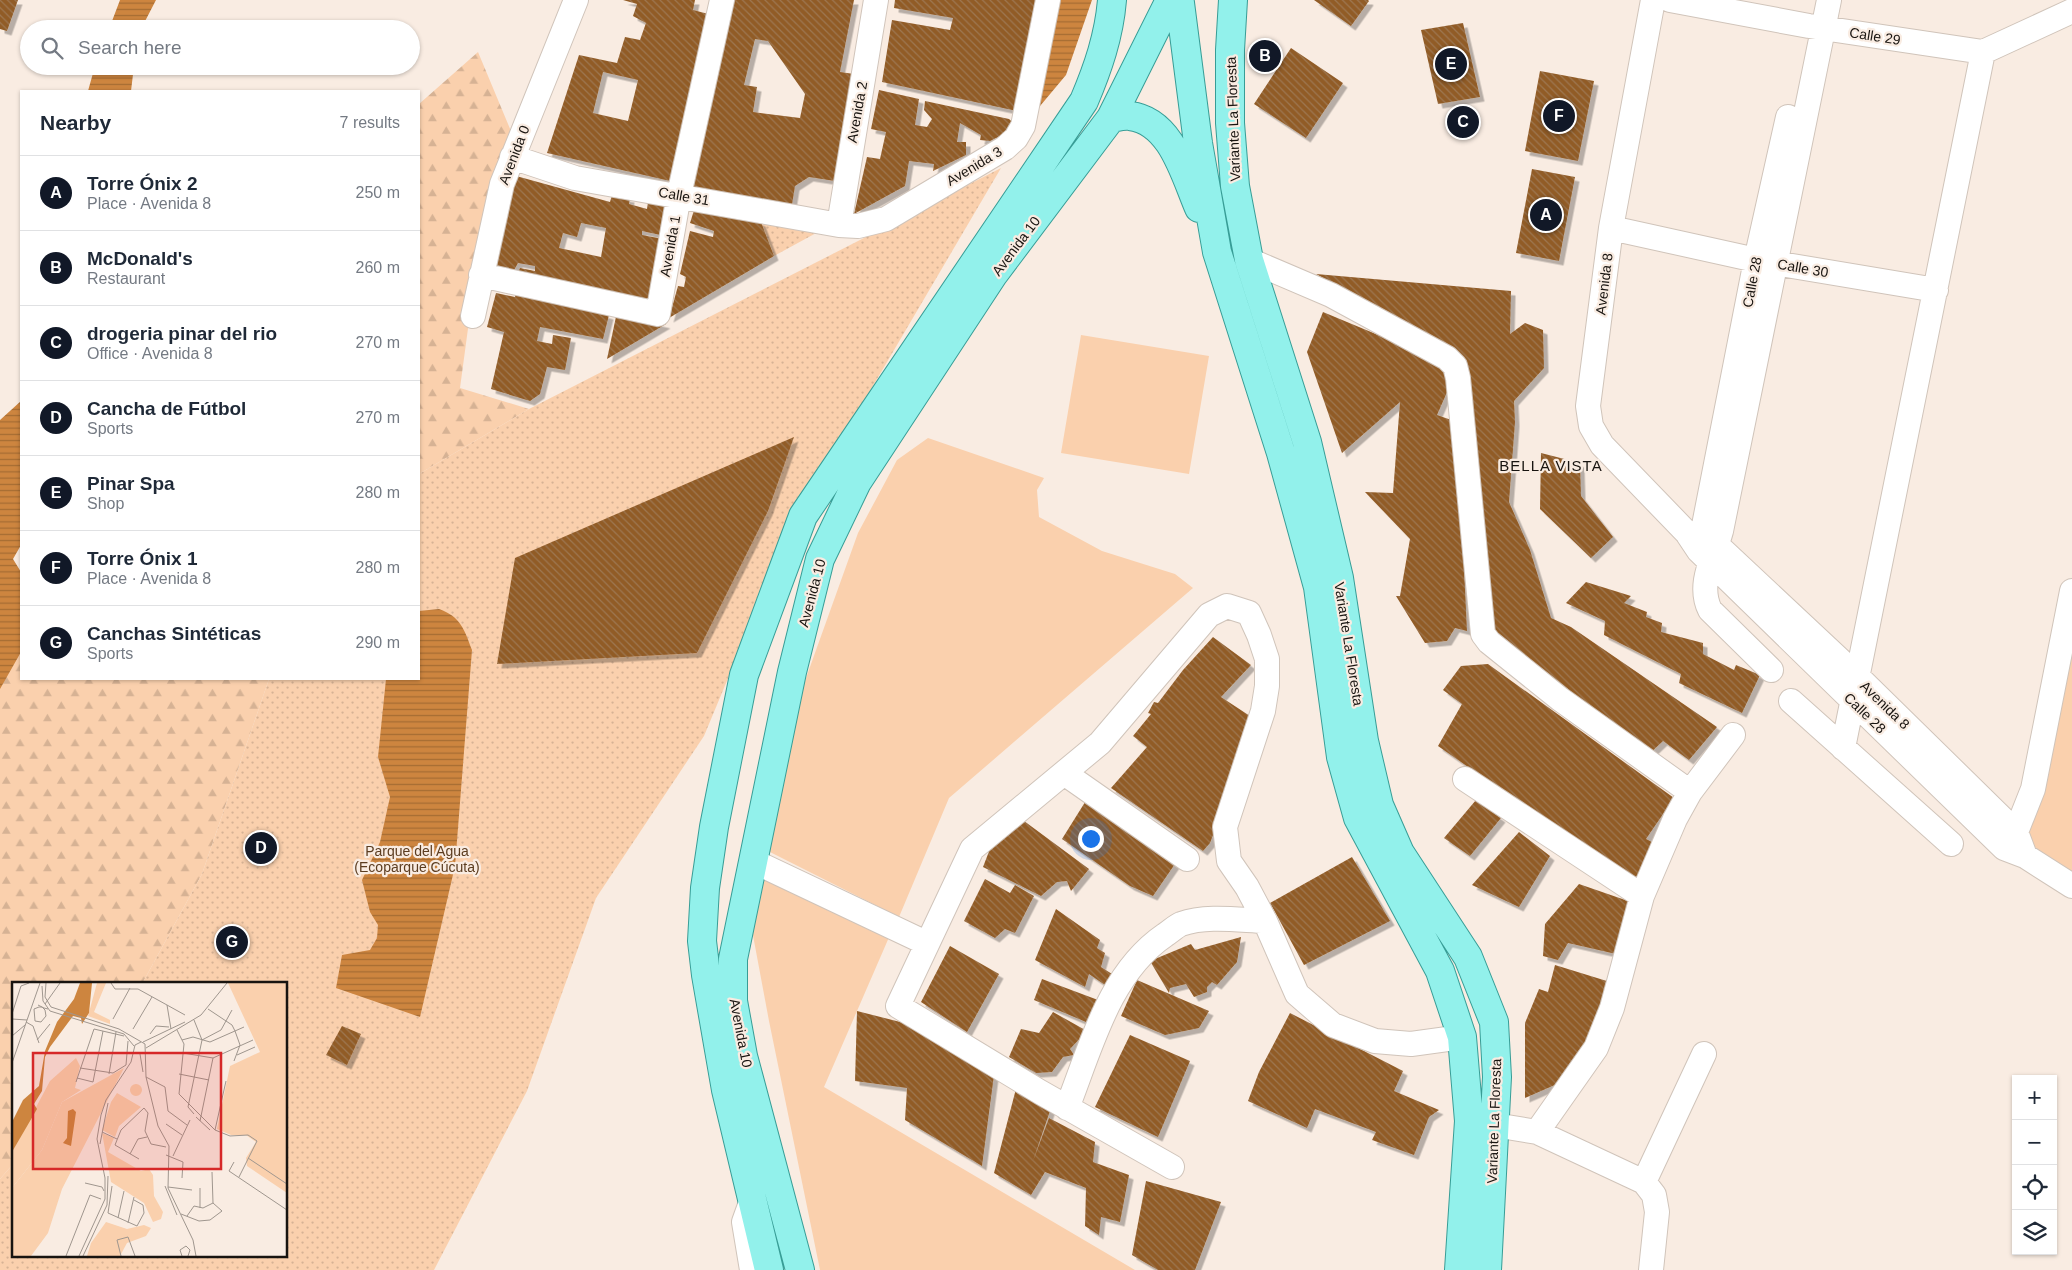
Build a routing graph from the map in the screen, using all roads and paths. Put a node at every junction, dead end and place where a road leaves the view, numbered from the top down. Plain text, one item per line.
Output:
1 (576, 0) edge
2 (722, 0) edge
3 (876, 0) edge
4 (1048, 0) edge
5 (1112, 0) edge
6 (1233, 0) edge
7 (1653, 0) edge
8 (1670, 0) edge
9 (1814, 0) edge
10 (1829, 0) edge
11 (1178, 1) edge
12 (2072, 10) edge
13 (1816, 27) junction
14 (1983, 52) junction
15 (1111, 118) junction
16 (512, 157) junction
17 (679, 195) junction
18 (848, 225) junction
19 (1611, 228) junction
20 (1217, 252) junction
21 (1249, 260) junction
22 (1765, 262) junction
23 (481, 275) junction
24 (1936, 290) junction
25 (473, 316) dead end
26 (1703, 546) junction
27 (2072, 591) edge
28 (1771, 670) dead end
29 (1857, 676) junction
30 (1851, 700) junction
31 (1791, 701) dead end
32 (1733, 735) dead end
33 (1843, 748) junction
34 (1064, 773) junction
35 (1466, 779) dead end
36 (1690, 792) junction
37 (1951, 844) dead end
38 (2015, 845) junction
39 (1187, 859) dead end
40 (753, 861) junction
41 (2072, 886) edge
42 (1642, 896) junction
43 (1264, 921) junction
44 (926, 943) junction
45 (1462, 1037) junction
46 (1704, 1054) dead end
47 (1067, 1108) junction
48 (1482, 1123) junction
49 (1537, 1132) junction
50 (1172, 1167) dead end
51 (1644, 1182) junction
52 (753, 1197) junction
53 (752, 1270) edge
54 (769, 1270) edge
55 (800, 1270) edge
56 (1459, 1270) edge
57 (1487, 1270) edge
58 (1651, 1270) edge

1 - 16 street, Avenida 0
2 - 17 street, Avenida 1
3 - 18 street, Avenida 2
4 - 18 street, Avenida 3
5 - 52 main road, Avenida 10
6 - 21 main road, Variante La Floresta
7 - 19 street, Avenida 8
8 - 13 street, Calle 29
9 - 13 street, Calle 28
10 - 13 street, Calle 28
11 - 15 main road, Avenida 10
11 - 20 main road, Variante La Floresta
12 - 14 street
13 - 14 street, Calle 29
13 - 22 street, Calle 28
14 - 24 street
15 - 20 main road
15 - 40 main road, Avenida 10
16 - 17 street, Calle 31
16 - 23 street, Avenida 0
17 - 18 street, Calle 31
17 - 23 street, Avenida 1
19 - 22 street, Calle 30
19 - 26 street, Avenida 8
20 - 45 main road, Variante La Floresta
21 - 36 street
21 - 48 main road, Variante La Floresta
22 - 24 street, Calle 30
22 - 26 street, Calle 28
23 - 25 street, Avenida 0
24 - 29 street
26 - 28 street
26 - 29 street, Avenida 8
26 - 30 street, Calle 28
27 - 38 street
29 - 30 street
29 - 38 street, Avenida 8
30 - 33 street
30 - 38 street, Calle 28
31 - 33 street
32 - 36 street
33 - 37 street
34 - 39 street
34 - 43 street
34 - 44 street
35 - 42 street
36 - 42 street
38 - 41 street, Avenida 8
40 - 44 street
40 - 55 main road, Avenida 10
42 - 49 street
43 - 45 street
43 - 47 street
44 - 47 street
45 - 48 main road, Variante La Floresta
46 - 51 street
47 - 50 street
48 - 49 street
48 - 56 main road, Variante La Floresta
48 - 57 main road, Variante La Floresta
49 - 51 street
51 - 58 street
52 - 53 street
52 - 54 main road, Avenida 10

